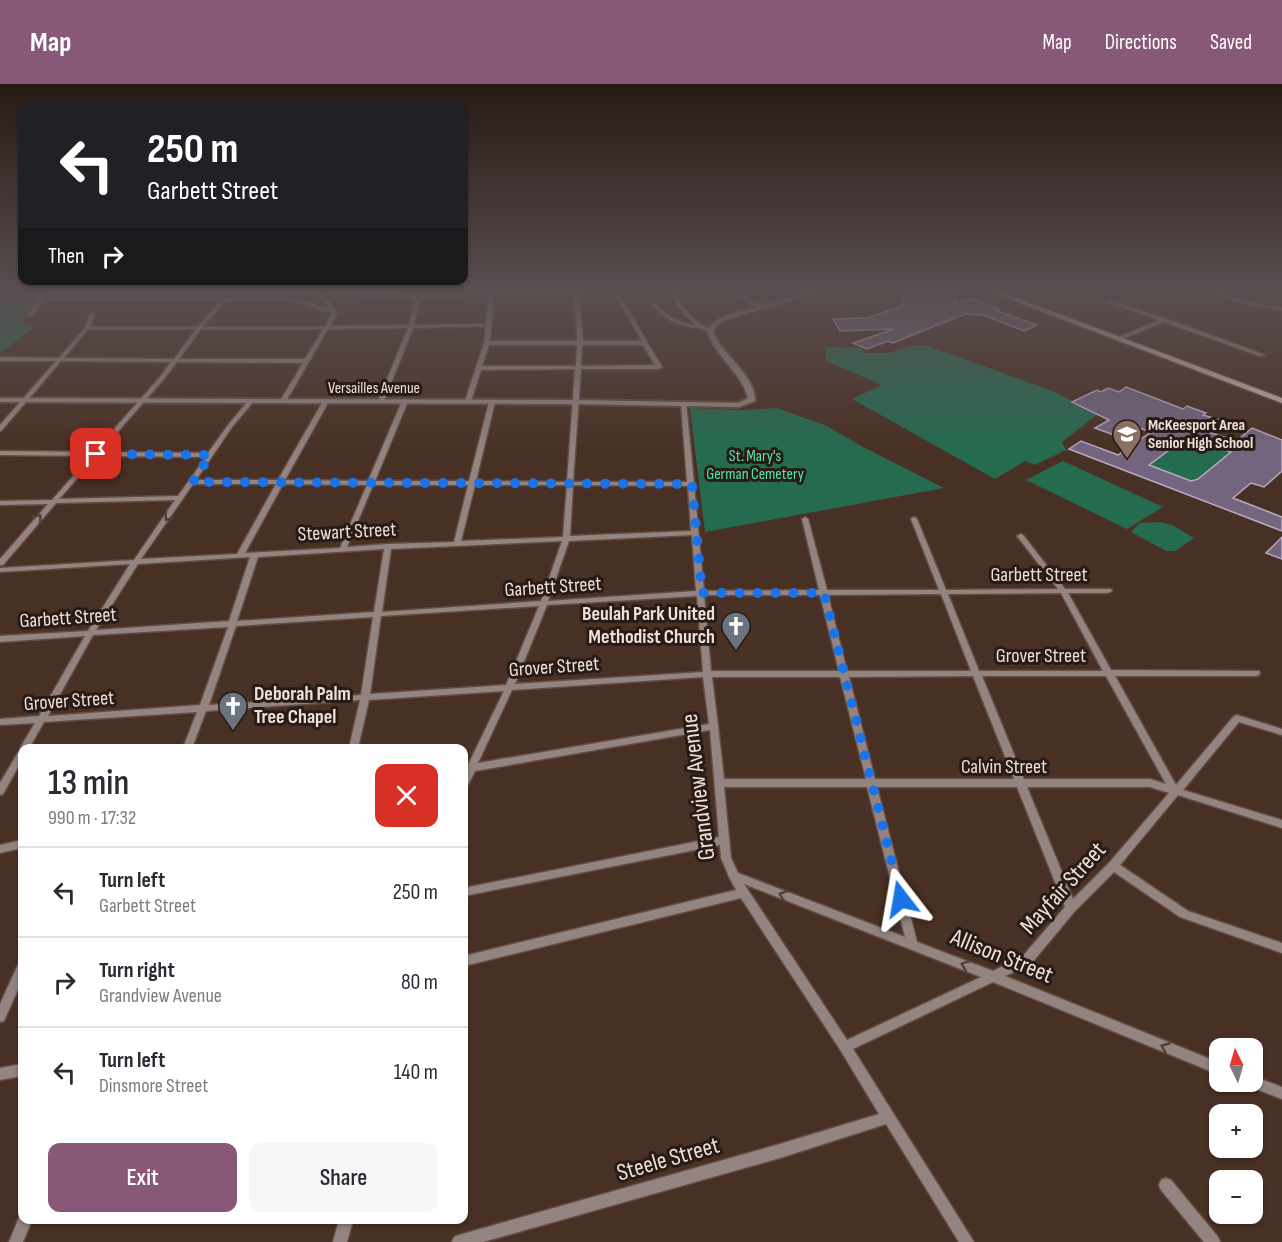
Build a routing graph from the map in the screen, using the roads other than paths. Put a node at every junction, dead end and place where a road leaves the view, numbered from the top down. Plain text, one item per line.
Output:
1 (73, 345) edge
2 (187, 345) edge
3 (316, 345) edge
4 (404, 345) edge
5 (486, 345) edge
6 (580, 345) edge
7 (646, 345) edge
8 (717, 345) edge
9 (1134, 345) edge
10 (1234, 345) edge
11 (1262, 355) dead end
12 (0, 359) edge
13 (61, 359) junction
14 (177, 360) junction
15 (306, 361) junction
16 (480, 368) junction
17 (579, 368) junction
18 (0, 400) edge
19 (24, 400) junction
20 (142, 400) junction
21 (250, 401) junction
22 (283, 401) junction
23 (326, 401) junction
24 (381, 401) junction
25 (405, 401) junction
26 (468, 401) junction
27 (1282, 401) edge
28 (492, 402) junction
29 (576, 402) junction
30 (684, 403) junction
31 (0, 429) edge
32 (0, 453) edge
33 (96, 454) junction
34 (210, 455) junction
35 (193, 482) junction
36 (369, 482) junction
37 (471, 482) junction
38 (281, 483) junction
39 (569, 483) junction
40 (692, 484) junction
41 (181, 498) junction
42 (52, 502) junction
43 (0, 503) edge
44 (806, 519) dead end
45 (914, 519) dead end
46 (696, 533) junction
47 (1021, 536) dead end
48 (566, 539) junction
49 (457, 543) junction
50 (388, 546) junction
51 (343, 549) junction
52 (255, 554) junction
53 (240, 555) junction
54 (0, 563) edge
55 (135, 563) junction
56 (0, 570) edge
57 (1062, 591) junction
58 (1108, 591) dead end
59 (943, 592) junction
60 (702, 593) junction
61 (824, 593) junction
62 (543, 605) junction
63 (376, 615) junction
64 (233, 624) junction
65 (91, 632) junction
66 (0, 639) edge
67 (976, 672) junction
68 (1106, 672) junction
69 (1256, 673) dead end
70 (707, 674) junction
71 (844, 674) junction
72 (510, 686) junction
73 (365, 697) junction
74 (201, 709) junction
75 (42, 720) junction
76 (0, 722) edge
77 (714, 726) junction
78 (1282, 732) edge
79 (27, 744) edge
80 (190, 744) edge
81 (355, 744) edge
82 (18, 760) edge
83 (470, 768) junction
84 (468, 773) edge
85 (719, 783) junction
86 (873, 784) junction
87 (1022, 785) junction
88 (0, 791) edge
89 (1175, 792) junction
90 (1282, 824) edge
91 (725, 840) junction
92 (18, 845) edge
93 (0, 849) edge
94 (1113, 866) junction
95 (734, 875) junction
96 (468, 891) edge
97 (743, 893) junction
98 (1071, 908) junction
99 (912, 945) junction
100 (1282, 948) edge
101 (468, 960) edge
102 (994, 977) junction
103 (18, 978) edge
104 (0, 1017) edge
105 (845, 1047) junction
106 (1209, 1064) edge
107 (18, 1071) edge
108 (0, 1074) edge
109 (1263, 1086) edge
110 (1282, 1094) edge
111 (889, 1117) junction
112 (1166, 1185) dead end
113 (23, 1224) edge
114 (345, 1224) edge
115 (16, 1242) edge
116 (340, 1242) edge
117 (459, 1242) edge
118 (967, 1242) edge
119 (1213, 1242) edge

1 - 13 street
2 - 14 street
3 - 15 street
4 - 24 street
5 - 16 street
6 - 17 street
7 - 17 street
8 - 30 street, Versailles Avenue
9 - 27 main road
10 - 11 street
12 - 13 street
13 - 14 street
13 - 19 street
14 - 15 street
14 - 20 street
15 - 22 street
16 - 17 street
16 - 26 street
17 - 29 street
18 - 19 street, Versailles Avenue
19 - 20 street, Versailles Avenue
19 - 31 street
20 - 21 street, Versailles Avenue
20 - 33 street
21 - 22 street, Versailles Avenue
21 - 34 street
22 - 23 street, Versailles Avenue
23 - 24 street, Versailles Avenue
23 - 38 street
24 - 25 street, Versailles Avenue
25 - 26 street, Versailles Avenue
25 - 36 street
26 - 28 street, Versailles Avenue
28 - 29 street, Versailles Avenue
28 - 37 street
29 - 30 street, Versailles Avenue
29 - 39 street
30 - 40 street, Grandview Avenue
32 - 33 street
33 - 34 street
33 - 42 street
34 - 35 street
35 - 38 street
35 - 41 street
36 - 37 street
36 - 38 street
36 - 51 street
37 - 39 street
37 - 49 street
38 - 53 street
39 - 40 street
39 - 48 street
40 - 46 street, Grandview Avenue
41 - 42 street
41 -> 55 street
42 - 43 street
54 -> 42 street
44 - 61 street
45 - 59 street
46 - 48 street, Stewart Street
46 - 60 street, Grandview Avenue
47 - 57 street
48 - 49 street, Stewart Street
48 - 62 street
49 - 50 street, Stewart Street
50 - 51 street, Stewart Street
50 - 63 street
51 - 52 street, Stewart Street
52 - 53 street, Stewart Street
52 - 64 street
53 - 55 street, Stewart Street
55 - 56 street, Stewart Street
55 - 65 street
57 - 58 street, Garbett Street
57 - 59 street, Garbett Street
57 - 68 street
59 - 61 street, Garbett Street
59 - 67 street
60 - 61 street, Garbett Street
60 - 62 street, Garbett Street
60 - 70 street, Grandview Avenue
61 - 71 street
62 - 63 street, Garbett Street
62 - 72 street
63 - 64 street, Garbett Street
63 - 73 street
64 - 65 street, Garbett Street
64 - 74 street
65 - 66 street, Garbett Street
65 - 75 street
67 - 68 street, Grover Street
67 - 71 street, Grover Street
67 - 87 street
68 - 69 street, Grover Street
68 - 89 street
70 - 71 street, Grover Street
70 - 72 street, Grover Street
70 - 77 street, Grandview Avenue
71 - 86 street
72 - 73 street, Grover Street
72 - 83 street
73 - 74 street, Grover Street
73 - 81 street
74 - 75 street, Grover Street
74 - 80 street
75 - 76 street, Grover Street
75 - 79 street
77 - 83 street
77 - 85 street, Grandview Avenue
78 - 89 street, Mayfair Street
82 - 88 street
83 - 84 street
85 - 86 street, Calvin Street
85 - 91 street, Grandview Avenue
86 - 87 street, Calvin Street
86 - 99 street
87 - 89 street, Calvin Street
87 - 98 street
89 - 90 street, Calvin Street
89 - 94 street, Mayfair Street
91 - 95 street, Grandview Avenue
91 - 96 street
92 - 93 street
94 - 98 street, Mayfair Street
94 - 100 street
95 - 97 street, Grandview Avenue
99 -> 95 street, Allison Street
97 - 101 street
97 - 105 street, Grandview Avenue
98 - 102 street, Mayfair Street
102 -> 99 street, Allison Street
102 - 105 street, Mayfair Street
106 -> 102 street, Allison Street
103 - 104 street
105 - 111 street, Grandview Avenue
107 - 108 street
109 - 110 street
111 - 117 street, Steele Street
111 - 118 street, Grandview Avenue
112 - 119 street
113 - 115 street
114 - 116 street

